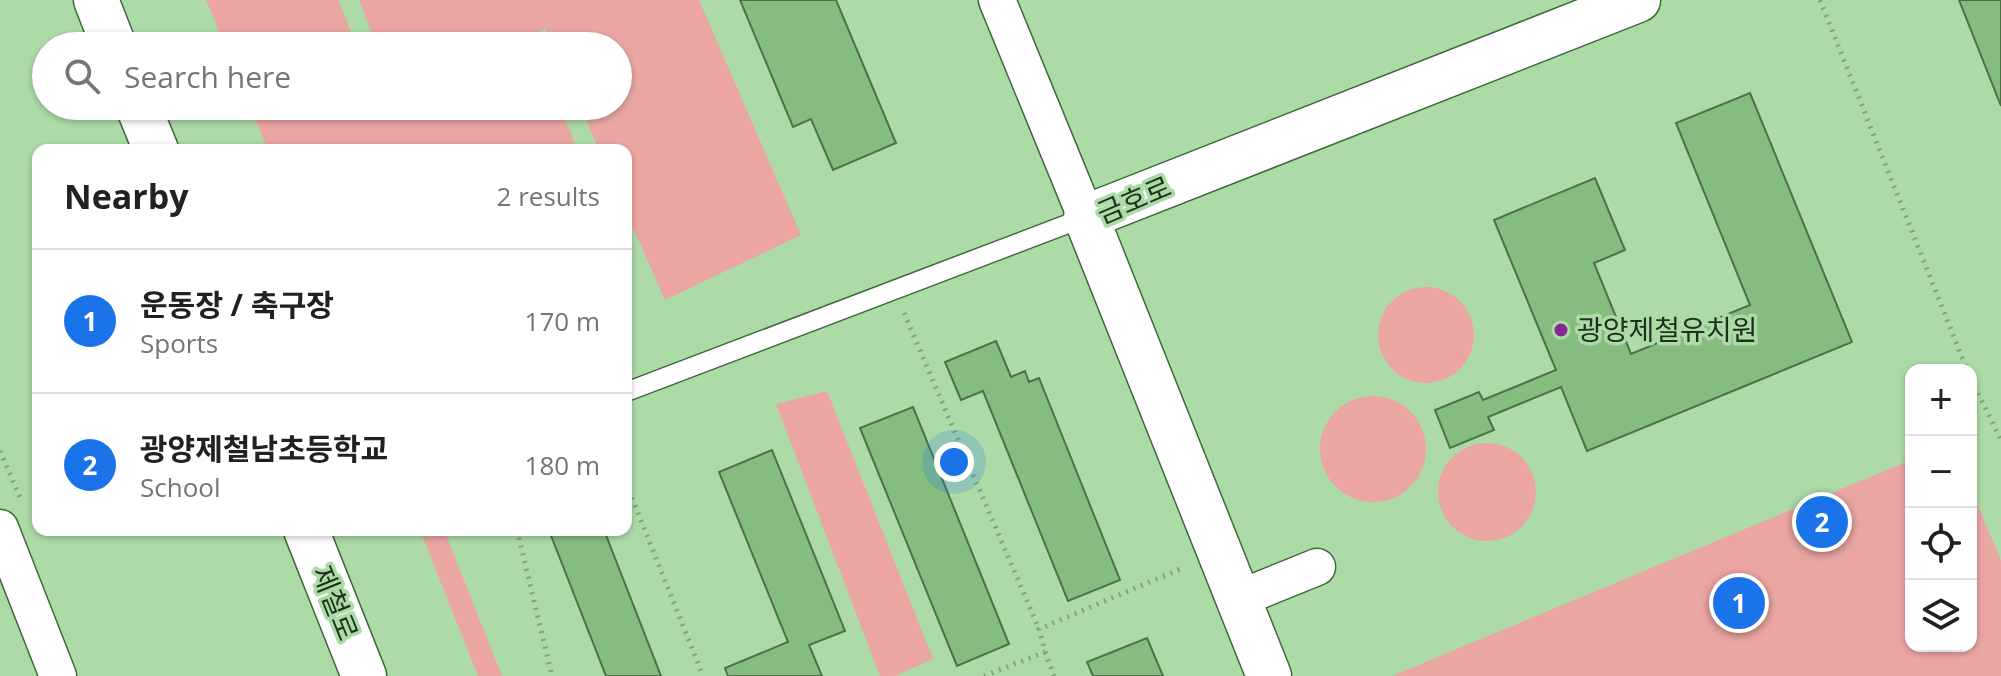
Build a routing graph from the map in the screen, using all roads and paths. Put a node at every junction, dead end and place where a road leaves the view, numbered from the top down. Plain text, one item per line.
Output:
1 (96, 0) edge
2 (997, 0) edge
3 (1638, 0) edge
4 (1820, 0) edge
5 (109, 32) edge
6 (144, 120) edge
7 (154, 144) edge
8 (1086, 217) junction
9 (894, 290) junction
10 (1965, 364) edge
11 (632, 390) edge
12 (1977, 391) edge
13 (2001, 440) edge
14 (632, 498) edge
15 (0, 528) edge
16 (308, 536) edge
17 (518, 536) edge
18 (1219, 552) junction
19 (1317, 567) dead end
20 (1238, 599) junction
21 (1039, 629) junction
22 (1045, 652) junction
23 (58, 676) edge
24 (364, 676) edge
25 (552, 676) edge
26 (703, 676) edge
27 (984, 676) edge
28 (1054, 676) edge
29 (1269, 676) edge

1 - 5 street
2 - 8 street
3 - 8 street, 금호로
4 - 10 path
6 - 7 street
8 - 9 lane
8 - 18 street, 금호로
9 - 11 lane
9 - 21 path
12 - 13 path
14 - 26 path
15 - 23 street
16 - 24 street, 제철로
17 - 25 path
18 - 20 street, 금호로
18 - 21 path
19 - 20 street
20 - 29 street, 금호로
21 - 22 path
22 - 27 path
22 - 28 path

